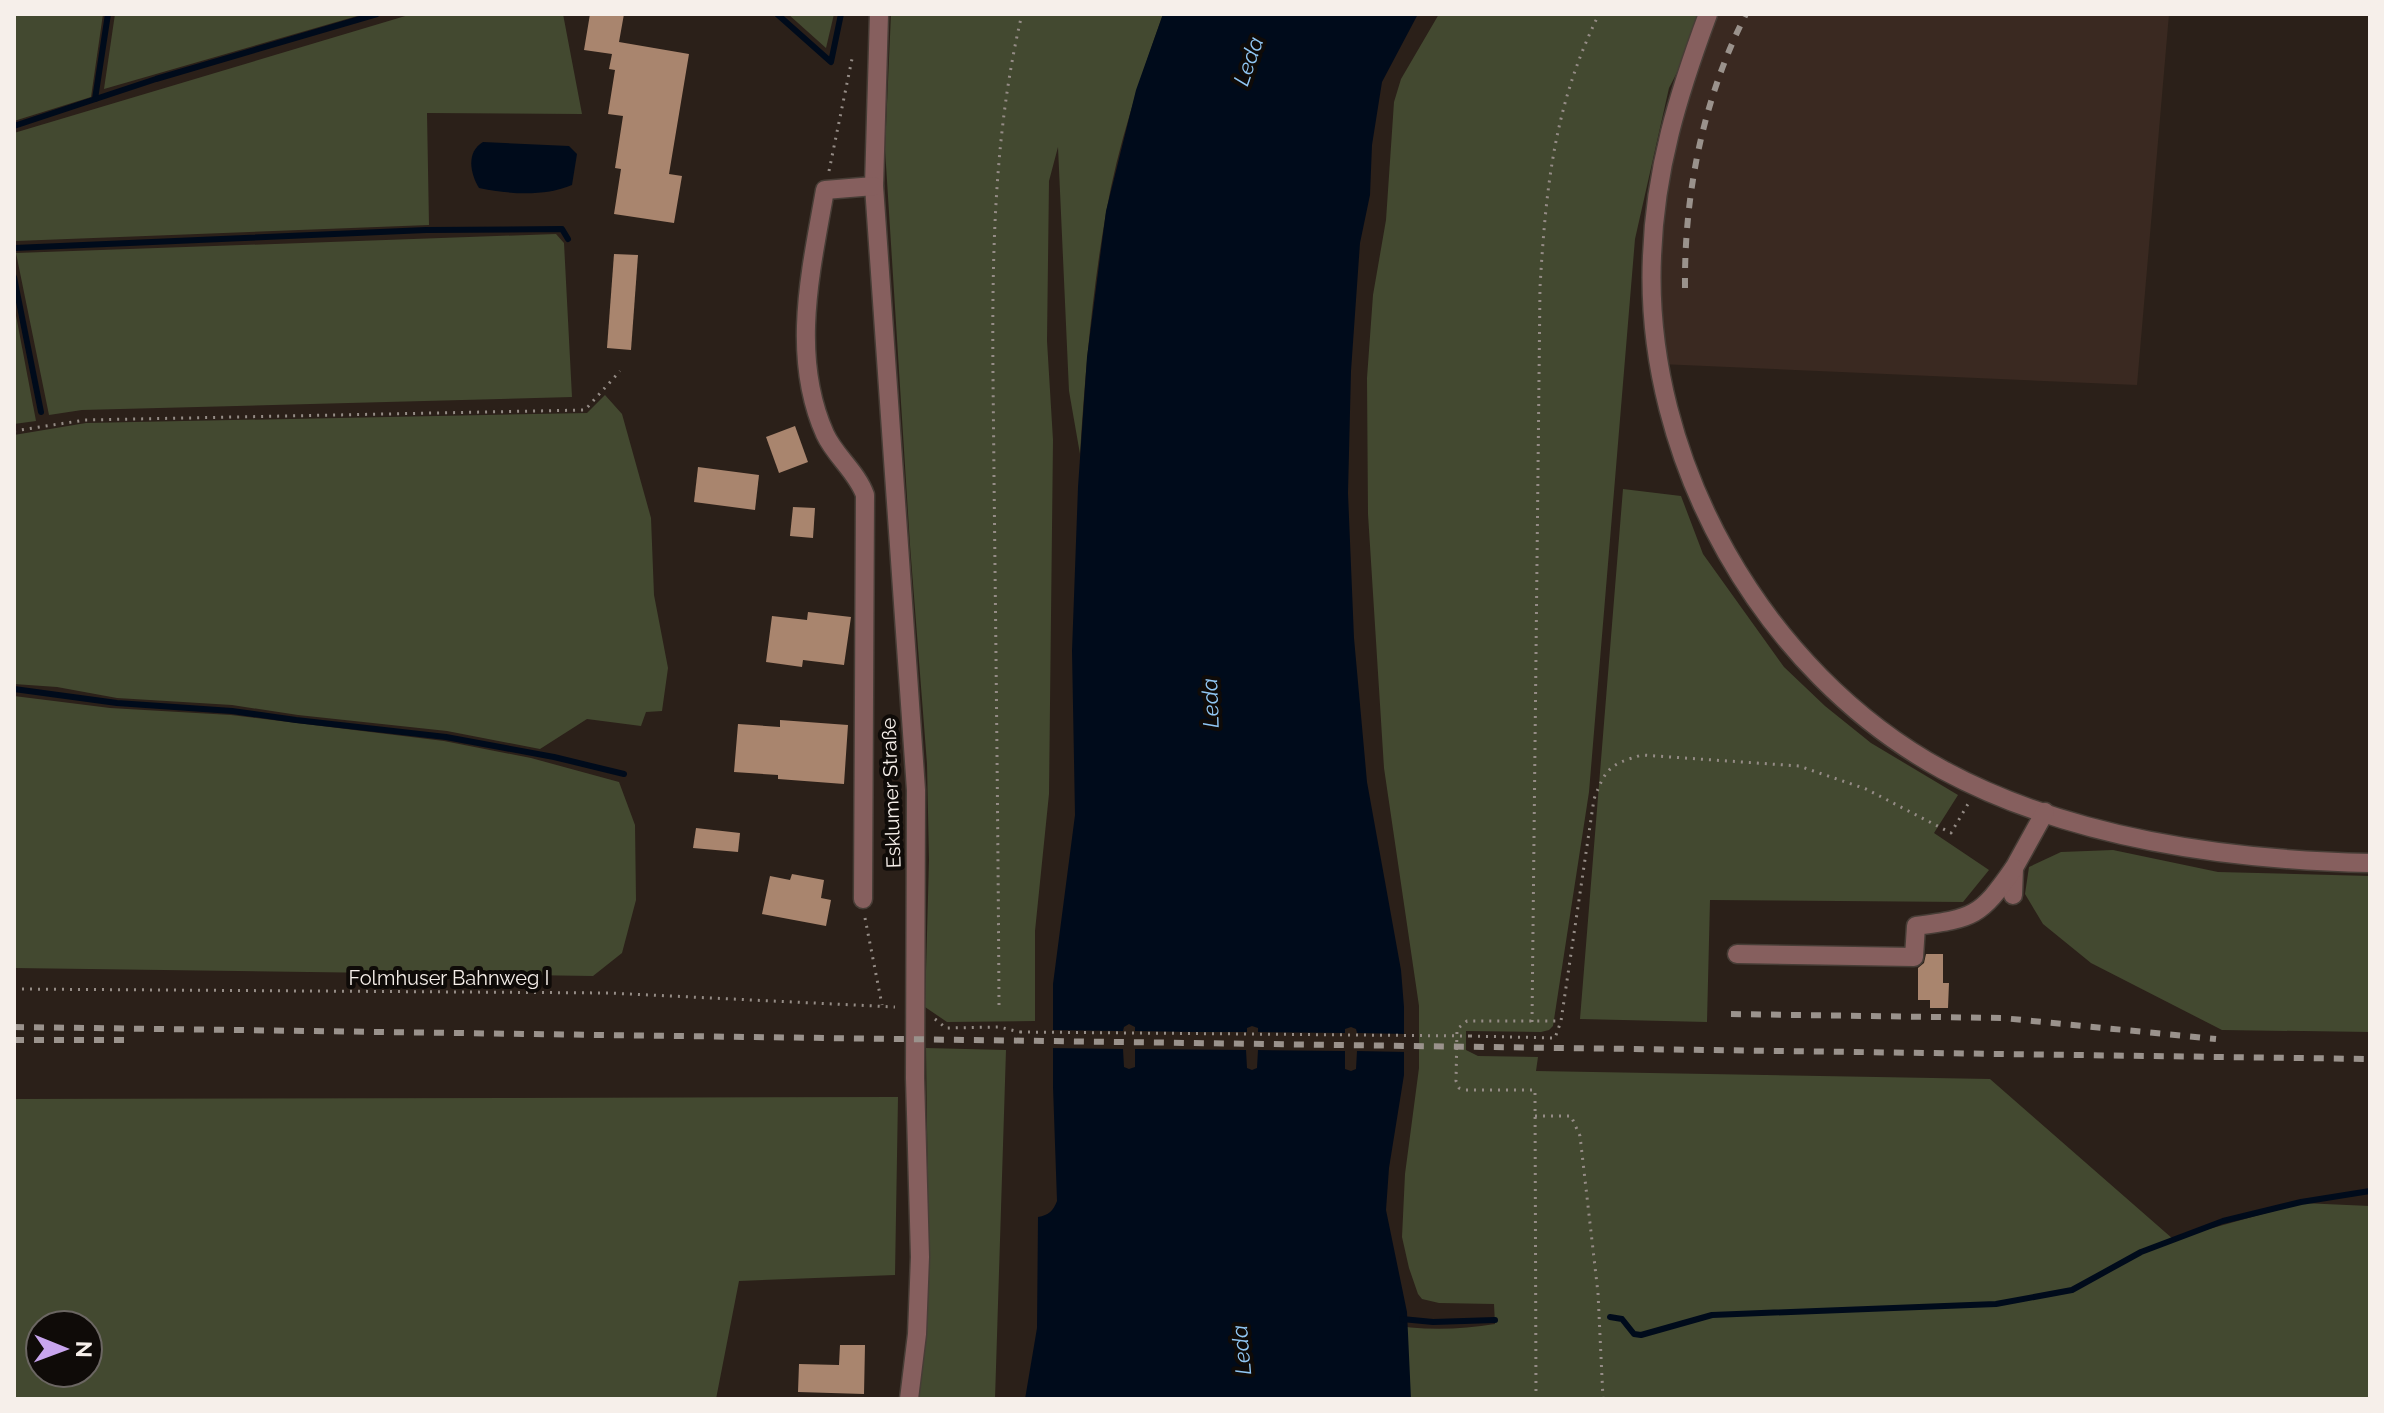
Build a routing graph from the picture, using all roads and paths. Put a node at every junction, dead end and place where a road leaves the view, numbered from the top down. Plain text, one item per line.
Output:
1 (879, 14) edge
2 (1022, 14) edge
3 (1599, 14) edge
4 (1708, 14) edge
5 (853, 54) dead end
6 (874, 186) junction
7 (825, 190) junction
8 (620, 371) dead end
9 (14, 431) edge
10 (1979, 788) junction
11 (2045, 812) junction
12 (2370, 863) edge
13 (2014, 868) junction
14 (2013, 895) dead end
15 (863, 899) joint
16 (1737, 954) dead end
17 (14, 989) edge
18 (999, 1005) dead end
19 (1561, 1021) junction
20 (1532, 1022) junction
21 (946, 1028) dead end
22 (1535, 1116) junction
23 (909, 1399) edge
24 (1536, 1399) edge
25 (1603, 1399) edge

1 - 6 street, Esklumer Straße
2 - 18 path
3 - 20 path
4 - 10 street
5 - 7 path
6 - 7 street
6 - 23 street, Esklumer Straße
7 - 15 street, Esklumer Straße
8 - 9 path
10 - 11 street
10 - 19 path
11 - 12 street
11 - 13 street
13 - 14 street
13 - 16 street
15 - 17 path, Folmhuser Bahnweg I
19 - 20 path
19 - 21 path, bridge
20 - 22 path
22 - 24 path
22 - 25 path

